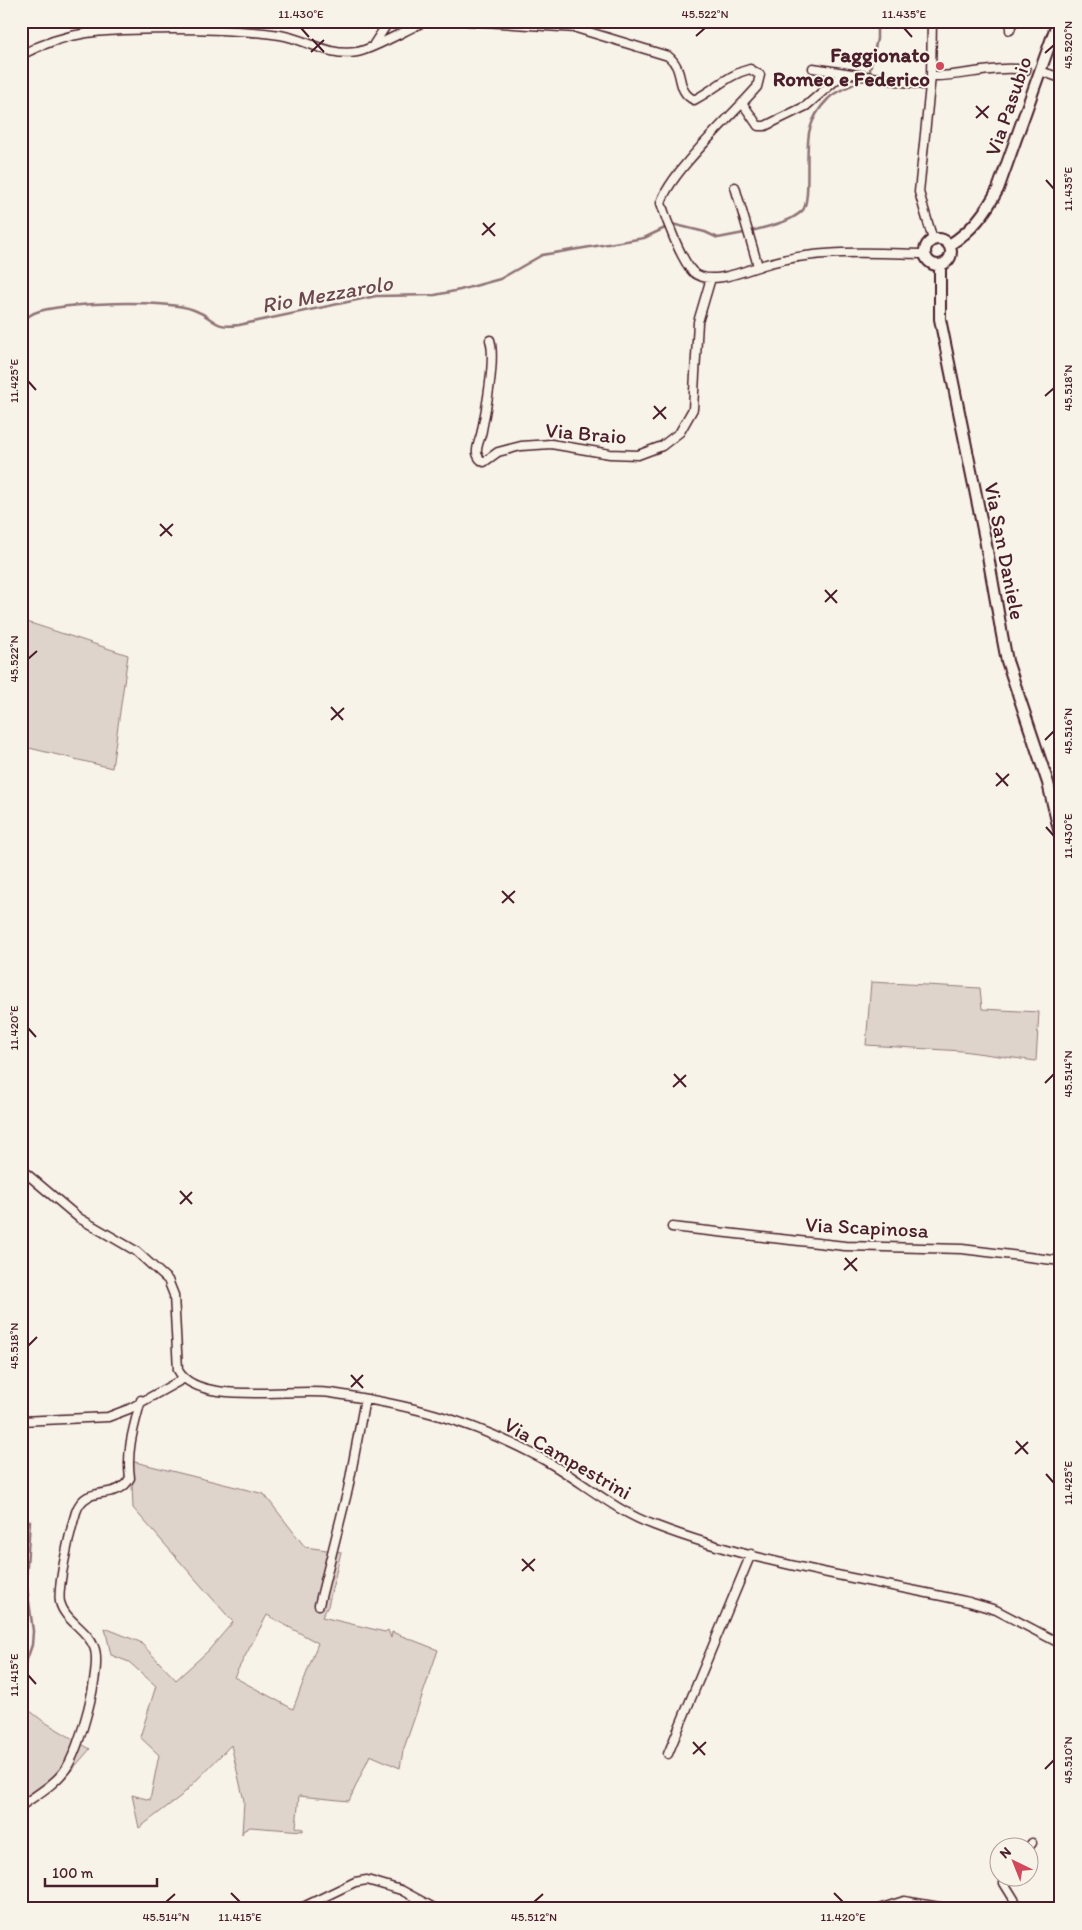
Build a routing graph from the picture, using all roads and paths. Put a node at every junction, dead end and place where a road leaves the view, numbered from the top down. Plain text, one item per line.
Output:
1 (389, 21) edge
2 (426, 21) edge
3 (468, 21) edge
4 (932, 21) edge
5 (1013, 21) edge
6 (1058, 21) edge
7 (1010, 30) dead end
8 (373, 46) junction
9 (21, 55) edge
10 (813, 68) dead end
11 (1026, 70) dead end
12 (1040, 71) junction
13 (844, 73) junction
14 (931, 76) junction
15 (1061, 78) edge
16 (930, 86) junction
17 (743, 104) junction
18 (735, 187) dead end
19 (933, 240) junction
20 (949, 244) junction
21 (925, 254) junction
22 (940, 265) junction
23 (758, 266) junction
24 (711, 278) junction
25 (490, 340) dead end
26 (1061, 838) edge
27 (21, 1169) edge
28 (672, 1228) dead end
29 (1061, 1261) edge
30 (183, 1378) junction
31 (365, 1398) junction
32 (141, 1400) junction
33 (21, 1421) edge
34 (751, 1554) junction
35 (319, 1605) dead end
36 (1061, 1644) edge
37 (668, 1754) dead end
38 (21, 1806) edge
39 (1007, 1888) edge
40 (298, 1909) edge
41 (436, 1909) edge
42 (878, 1909) edge
43 (951, 1909) edge
44 (1020, 1909) edge

1 - 8 street
2 - 8 street
3 - 17 street
4 - 14 street
5 - 7 street
6 - 12 street, Via Pasubio
8 - 9 street
10 - 13 street
11 - 14 street
12 - 15 street
12 - 20 street, Via Pasubio
13 - 16 street
13 - 17 street
14 - 16 street
16 - 19 street
17 - 24 street
18 - 23 street
19 - 20 street
19 - 21 street
20 - 22 street
21 - 22 street
21 - 23 street
22 - 26 street, Via San Daniele
23 - 24 street
24 - 25 street, Via Braio
27 - 30 street
28 - 29 street, Via Scapinosa
30 - 31 street, Via Campestrini
30 - 32 street
31 - 34 street, Via Campestrini
31 - 35 street
32 - 33 street
32 - 38 street
34 - 36 street, Via Campestrini
34 - 37 street
39 - 44 street
40 - 41 street
42 - 43 street

